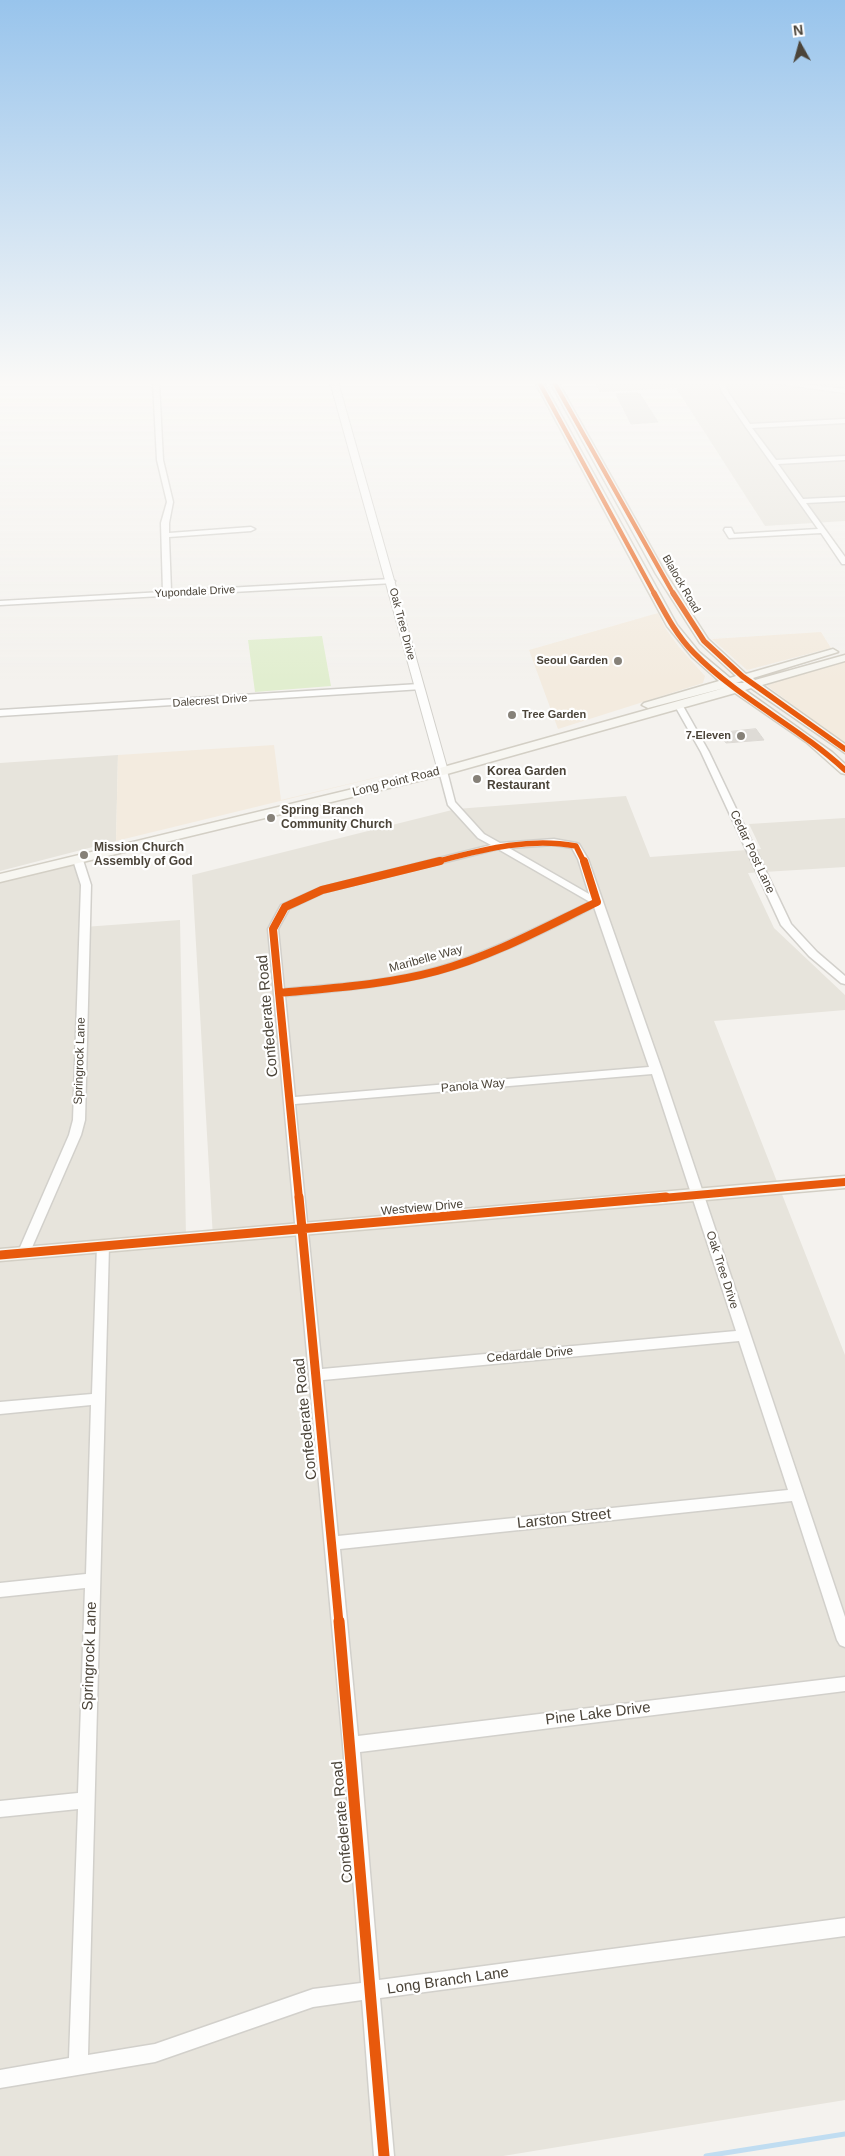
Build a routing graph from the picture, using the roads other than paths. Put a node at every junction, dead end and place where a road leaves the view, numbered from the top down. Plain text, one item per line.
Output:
1 (165, 483) edge
2 (362, 483) edge
3 (593, 483) edge
4 (612, 483) edge
5 (788, 483) edge
6 (614, 487) junction
7 (596, 488) junction
8 (845, 499) edge
9 (802, 502) junction
10 (251, 530) dead end
11 (638, 531) junction
12 (823, 531) junction
13 (621, 534) junction
14 (165, 535) junction
15 (732, 536) dead end
16 (845, 562) edge
17 (661, 574) junction
18 (643, 575) junction
19 (390, 581) junction
20 (167, 593) junction
21 (0, 603) edge
22 (686, 616) junction
23 (667, 618) junction
24 (845, 649) edge
25 (845, 658) edge
26 (742, 676) junction
27 (726, 680) junction
28 (754, 685) junction
29 (419, 687) junction
30 (738, 689) junction
31 (679, 706) junction
32 (0, 713) edge
33 (587, 729) junction
34 (845, 749) edge
35 (829, 754) junction
36 (845, 770) edge
37 (443, 771) junction
38 (500, 846) junction
39 (78, 860) junction
40 (0, 878) edge
41 (597, 902) junction
42 (845, 981) edge
43 (279, 993) junction
44 (656, 1070) junction
45 (290, 1101) junction
46 (845, 1182) edge
47 (698, 1195) junction
48 (301, 1230) junction
49 (102, 1245) junction
50 (24, 1252) junction
51 (0, 1254) edge
52 (744, 1335) junction
53 (316, 1375) junction
54 (98, 1399) junction
55 (0, 1408) edge
56 (795, 1495) junction
57 (332, 1543) junction
58 (92, 1580) junction
59 (0, 1590) edge
60 (845, 1640) edge
61 (845, 1684) edge
62 (350, 1745) junction
63 (86, 1800) junction
64 (0, 1809) edge
65 (845, 1927) edge
66 (371, 1992) junction
67 (78, 2067) junction
68 (0, 2079) edge
69 (384, 2156) edge

1 - 14 street
2 - 19 street, Oak Tree Drive
3 - 7 main road
4 - 6 main road, Blalock Road
5 - 9 street
6 - 7 main road
6 - 11 main road, Blalock Road
7 - 13 main road
8 - 9 street
9 - 12 street
10 - 14 street
11 - 13 main road
11 - 17 main road, Blalock Road
12 - 15 street
12 - 16 street
13 - 18 main road
14 - 20 street
17 - 18 main road
17 - 22 main road, Blalock Road
18 - 23 main road
19 - 20 street, Yupondale Drive
19 - 29 street, Oak Tree Drive
20 - 21 street, Yupondale Drive
22 - 23 main road
22 - 26 main road, Blalock Road
23 - 27 main road
24 - 26 main road, Long Point Road
25 - 28 main road, Long Point Road
26 - 27 main road, Long Point Road
26 - 28 main road, Blalock Road
27 - 30 main road
27 - 33 main road, Long Point Road
28 - 30 main road, Long Point Road
28 - 34 main road, Blalock Road
29 - 32 street, Dalecrest Drive
29 - 37 street, Oak Tree Drive
30 - 31 main road, Long Point Road
30 - 35 main road
31 - 33 main road, Long Point Road
31 - 42 street, Cedar Post Lane
33 - 37 main road, Long Point Road
34 - 35 main road
35 - 36 main road
37 - 38 street, Oak Tree Drive
37 - 39 main road, Long Point Road
38 - 41 street, Oak Tree Drive
38 - 41 street, Oak Tree Drive
38 - 43 street, Confederate Road
39 - 40 main road, Long Point Road
39 - 50 street, Springrock Lane
41 - 43 street, Maribelle Way
41 - 44 street, Oak Tree Drive
43 - 45 street, Confederate Road
44 - 45 street, Panola Way
44 - 47 street, Oak Tree Drive
45 - 48 street, Confederate Road
46 - 47 main road, Westview Drive
47 - 48 main road, Westview Drive
47 - 52 street, Oak Tree Drive
48 - 49 main road, Westview Drive
48 - 53 street, Confederate Road
49 - 50 main road, Westview Drive
49 - 54 street, Springrock Lane
50 - 51 main road, Westview Drive
52 - 53 street, Cedardale Drive
52 - 56 street, Oak Tree Drive
53 - 57 street, Confederate Road
54 - 55 street
54 - 58 street, Springrock Lane
56 - 57 street, Larston Street
56 - 60 street, Oak Tree Drive
57 - 62 street, Confederate Road
58 - 59 street
58 - 63 street, Springrock Lane
61 - 62 street, Pine Lake Drive
62 - 66 street, Confederate Road
63 - 64 street
63 - 67 street, Springrock Lane
65 - 66 street, Long Branch Lane
66 - 67 street, Long Branch Lane
66 - 69 street, Confederate Road
67 - 68 street, Long Branch Lane

